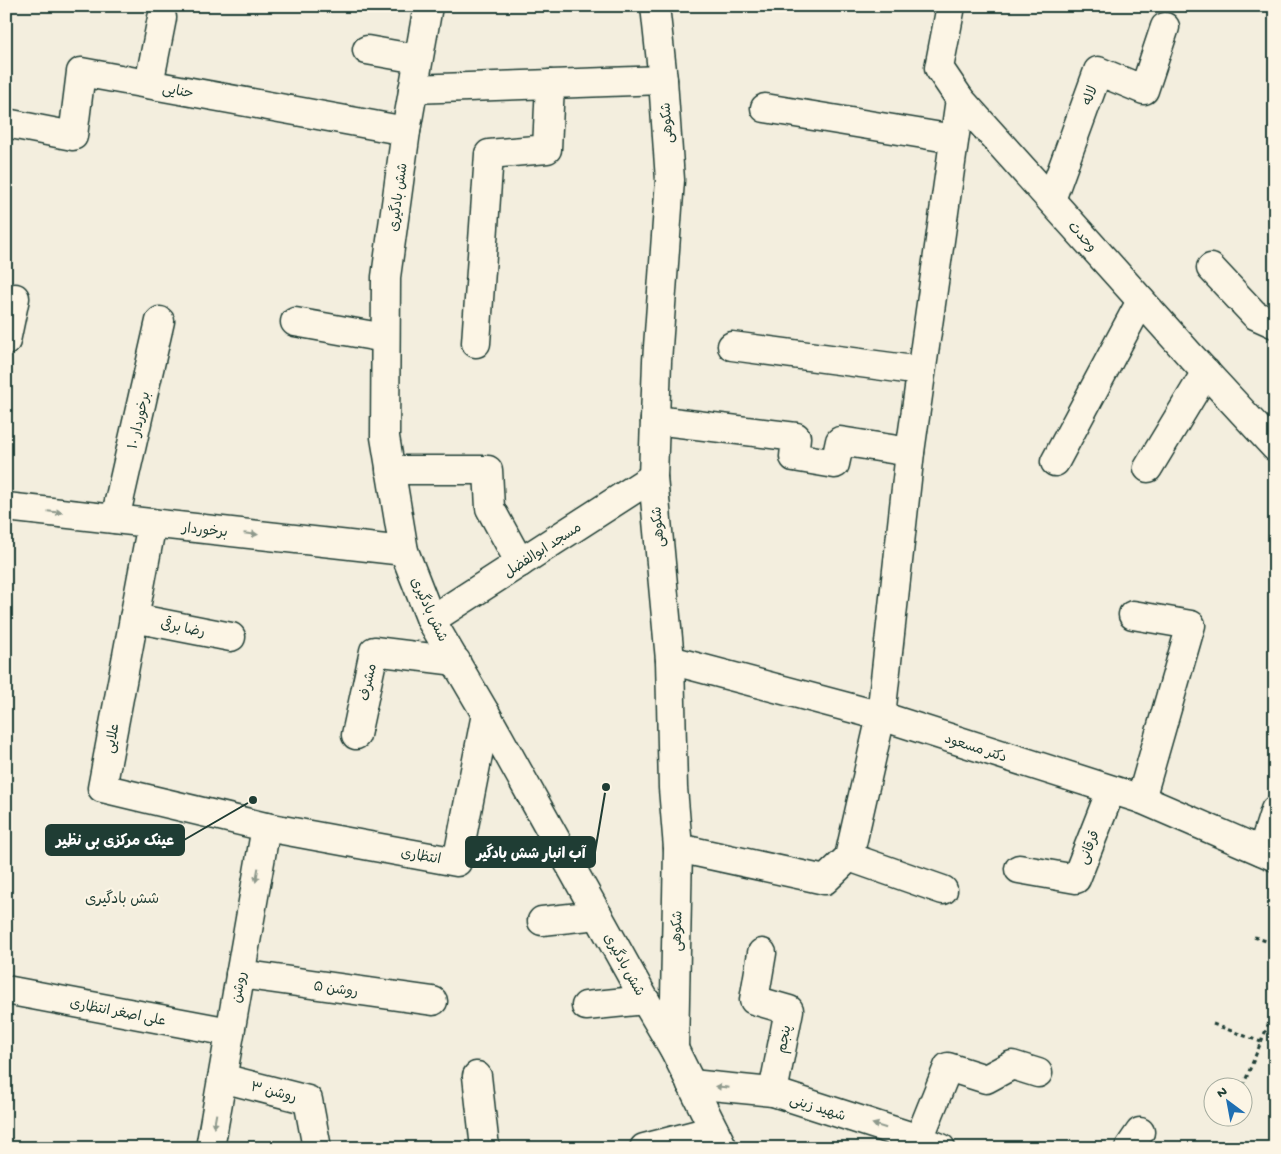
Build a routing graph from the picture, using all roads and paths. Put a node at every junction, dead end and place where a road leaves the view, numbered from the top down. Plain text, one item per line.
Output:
1 (428, 6) edge
2 (655, 6) edge
3 (951, 6) edge
4 (162, 18) dead end
5 (1165, 27) dead end
6 (367, 50) dead end
7 (418, 59) junction
8 (664, 80) junction
9 (149, 84) junction
10 (550, 84) junction
11 (413, 89) junction
12 (960, 99) junction
13 (765, 108) dead end
14 (6, 124) edge
15 (406, 131) junction
16 (954, 138) junction
17 (1051, 200) junction
18 (1211, 268) dead end
19 (15, 298) dead end
20 (1141, 301) junction
21 (160, 321) dead end
22 (295, 322) dead end
23 (1275, 324) edge
24 (385, 338) junction
25 (6, 341) edge
26 (476, 343) dead end
27 (732, 346) dead end
28 (921, 371) junction
29 (1206, 372) junction
30 (655, 420) junction
31 (1275, 447) edge
32 (910, 452) junction
33 (1055, 462) dead end
34 (1148, 468) dead end
35 (390, 470) junction
36 (653, 477) junction
37 (6, 507) edge
38 (115, 519) junction
39 (152, 523) junction
40 (404, 551) junction
41 (520, 563) junction
42 (1133, 615) dead end
43 (134, 618) junction
44 (431, 620) junction
45 (231, 637) dead end
46 (670, 660) junction
47 (456, 662) junction
48 (486, 714) junction
49 (881, 716) junction
50 (356, 735) dead end
51 (1111, 790) junction
52 (1141, 800) junction
53 (1275, 810) edge
54 (266, 827) junction
55 (678, 848) junction
56 (1268, 854) edge
57 (849, 857) junction
58 (1019, 869) dead end
59 (943, 890) dead end
60 (598, 915) junction
61 (542, 921) dead end
62 (1254, 938) dead end
63 (1275, 944) edge
64 (762, 953) dead end
65 (240, 974) junction
66 (6, 990) edge
67 (645, 1000) junction
68 (433, 1001) dead end
69 (586, 1006) dead end
70 (1275, 1008) edge
71 (1213, 1024) dead end
72 (230, 1032) junction
73 (1261, 1042) junction
74 (674, 1049) junction
75 (1038, 1073) dead end
76 (477, 1076) dead end
77 (1248, 1076) edge
78 (222, 1078) junction
79 (691, 1084) junction
80 (773, 1092) junction
81 (718, 1139) edge
82 (930, 1143) edge
83 (210, 1148) edge
84 (317, 1148) edge
85 (485, 1148) edge
86 (644, 1148) edge

1 - 7 street, شش بادگیری
2 - 8 street, شکوهی
3 - 12 street, وحدت
4 - 9 street
5 - 17 street, لاله
6 - 7 street
7 - 11 street, شش بادگیری
8 - 10 street
8 - 30 street, شکوهی
9 - 14 street, حنایی
9 - 15 street, حنایی
10 - 11 street
10 - 26 street
11 - 15 street, شش بادگیری
12 - 16 street
12 - 17 street, وحدت
13 - 16 street
15 - 24 street, شش بادگیری
16 - 28 street
17 - 20 street, وحدت
18 - 23 street
19 - 25 street
20 - 29 street, وحدت
20 - 33 street
21 - 38 street, برخوردار ۱۰
22 - 24 street
24 - 35 street, شش بادگیری
27 - 28 street
28 - 32 street
29 - 31 street, وحدت
29 - 34 street
30 - 32 street
30 - 36 street, شکوهی
32 - 49 street
35 - 40 street, شش بادگیری
35 - 41 street
36 - 41 street, مسجد ابوالفضل
36 - 46 street, شکوهی
37 -> 38 street, برخوردار
38 - 39 street, برخوردار
39 -> 40 street, برخوردار
39 - 43 street, علایی
40 - 44 street, شش بادگیری
41 - 44 street, مسجد ابوالفضل
42 - 52 street
43 - 45 street, رضا برقی
43 - 54 street, علایی
44 - 47 street, شش بادگیری
46 - 49 street, دکتر مسعود
46 - 55 street, شکوهی
47 - 48 street, شش بادگیری
47 - 50 street, مشرف
48 - 54 street, انتظاری
48 - 60 street, شش بادگیری
49 - 51 street, دکتر مسعود
49 - 57 street
51 - 52 street, دکتر مسعود
51 - 58 street, قرقانی
52 - 56 street, دکتر مسعود
53 - 56 street
54 -> 65 street, روشن
55 - 57 street
55 - 74 street, شکوهی
57 - 59 street
60 - 61 street
60 - 67 street, شش بادگیری
62 - 63 path
64 - 80 street, پنجم
65 - 68 street, روشن ۵
65 - 72 street, روشن
66 - 72 street, علی اصغر انتظاری
67 - 69 street
67 - 74 street, شش بادگیری
70 - 73 path
71 - 73 path
72 - 78 street, روشن
73 - 77 path
74 - 79 street, شش بادگیری
75 - 82 street
76 - 85 street
78 -> 83 street, روشن
78 - 84 street, روشن ۳
80 -> 79 street, شهید زینی
79 - 81 street, شش بادگیری
82 -> 80 street, شهید زینی
81 - 86 street

